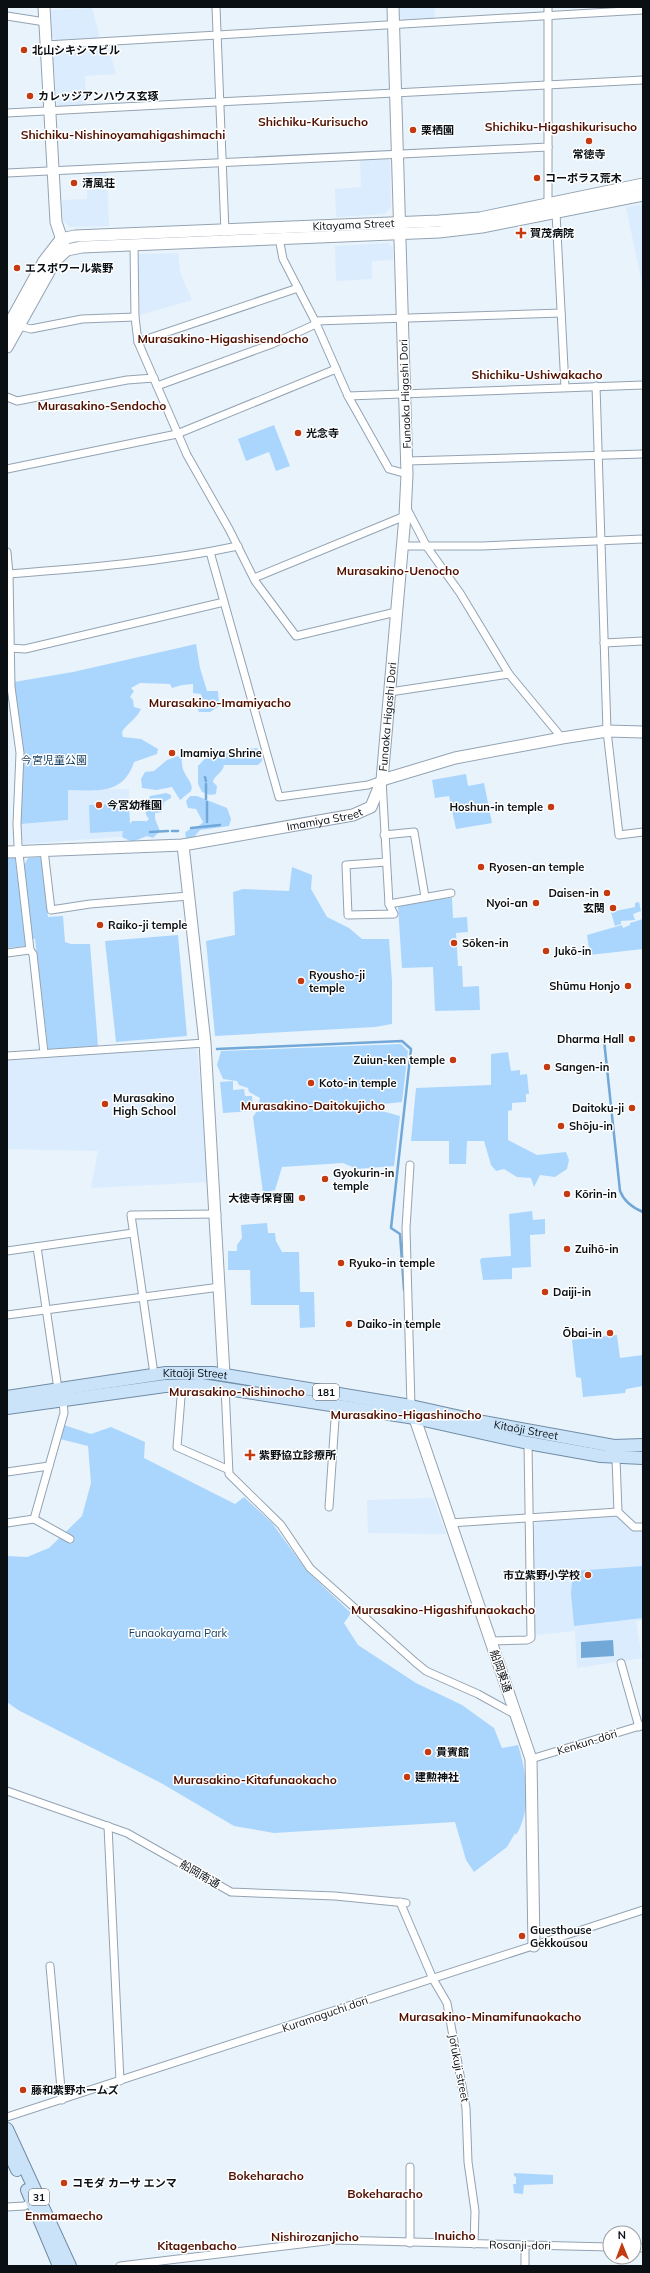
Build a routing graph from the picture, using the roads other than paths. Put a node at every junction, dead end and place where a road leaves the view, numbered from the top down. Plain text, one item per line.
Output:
1 (44, 7) edge
2 (216, 7) edge
3 (392, 7) edge
4 (548, 7) edge
5 (643, 10) edge
6 (7, 16) edge
7 (548, 16) junction
8 (44, 22) junction
9 (393, 25) junction
10 (217, 35) junction
11 (46, 45) junction
12 (643, 80) edge
13 (547, 85) junction
14 (395, 93) junction
15 (220, 102) junction
16 (50, 111) junction
17 (7, 114) edge
18 (548, 147) junction
19 (397, 154) junction
20 (222, 163) junction
21 (53, 170) junction
22 (7, 173) edge
23 (643, 184) edge
24 (620, 194) junction
25 (643, 195) edge
26 (548, 204) junction
27 (556, 213) junction
28 (481, 223) junction
29 (400, 228) junction
30 (279, 233) junction
31 (225, 235) junction
32 (61, 239) junction
33 (134, 245) junction
34 (67, 250) junction
35 (298, 288) junction
36 (561, 313) junction
37 (135, 317) junction
38 (403, 318) junction
39 (316, 322) junction
40 (22, 327) junction
41 (7, 328) edge
42 (138, 342) junction
43 (7, 347) edge
44 (336, 369) junction
45 (154, 378) junction
46 (643, 385) edge
47 (157, 386) junction
48 (596, 386) junction
49 (565, 387) junction
50 (405, 394) junction
51 (348, 396) junction
52 (7, 397) edge
53 (177, 434) junction
54 (643, 454) edge
55 (598, 455) junction
56 (407, 461) junction
57 (7, 469) edge
58 (407, 474) junction
59 (406, 512) junction
60 (643, 539) edge
61 (601, 541) junction
62 (238, 546) junction
63 (403, 546) junction
64 (427, 547) junction
65 (7, 552) edge
66 (210, 552) junction
67 (9, 574) junction
68 (254, 578) junction
69 (224, 602) junction
70 (396, 612) junction
71 (643, 641) edge
72 (604, 643) junction
73 (9, 648) junction
74 (509, 674) junction
75 (9, 687) edge
76 (390, 692) junction
77 (607, 731) junction
78 (643, 732) edge
79 (562, 738) junction
80 (382, 780) junction
81 (643, 832) edge
82 (384, 835) junction
83 (183, 845) junction
84 (44, 850) junction
85 (19, 851) junction
86 (7, 852) edge
87 (386, 862) junction
88 (451, 893) dead end
89 (189, 896) junction
90 (425, 897) junction
91 (389, 904) junction
92 (30, 950) junction
93 (7, 953) edge
94 (205, 1043) junction
95 (44, 1053) junction
96 (7, 1056) edge
97 (410, 1165) dead end
98 (217, 1214) junction
99 (133, 1233) junction
100 (37, 1247) junction
101 (7, 1251) edge
102 (220, 1287) junction
103 (143, 1297) junction
104 (46, 1309) junction
105 (7, 1315) edge
106 (154, 1374) junction
107 (224, 1374) junction
108 (182, 1384) junction
109 (225, 1388) junction
110 (61, 1394) junction
111 (7, 1397) edge
112 (336, 1405) junction
113 (411, 1406) junction
114 (7, 1408) edge
115 (415, 1418) junction
116 (528, 1443) junction
117 (643, 1444) edge
118 (616, 1458) junction
119 (643, 1458) edge
120 (49, 1466) junction
121 (227, 1469) junction
122 (7, 1472) edge
123 (329, 1507) dead end
124 (618, 1512) junction
125 (530, 1517) junction
126 (34, 1519) junction
127 (7, 1523) edge
128 (450, 1523) junction
129 (643, 1528) edge
130 (70, 1539) dead end
131 (490, 1641) junction
132 (621, 1663) dead end
133 (516, 1715) junction
134 (641, 1726) edge
135 (531, 1759) junction
136 (7, 1791) edge
137 (108, 1826) junction
138 (403, 1902) joint
139 (643, 1910) edge
140 (534, 1946) junction
141 (50, 1966) dead end
142 (433, 1979) junction
143 (120, 2081) junction
144 (62, 2100) junction
145 (7, 2117) edge
146 (7, 2129) edge
147 (7, 2149) edge
148 (410, 2167) dead end
149 (36, 2200) junction
150 (7, 2207) edge
151 (410, 2243) junction
152 (474, 2244) junction
153 (525, 2245) junction
154 (602, 2247) edge
155 (59, 2266) edge
156 (70, 2266) edge
157 (120, 2266) edge
158 (525, 2266) edge

1 - 8 street
2 - 10 street
3 - 9 street, Funaoka Higashi Dori
4 - 7 street
5 - 7 street
6 - 8 street
7 - 9 street
7 - 13 street
8 - 11 street
9 - 10 street
9 - 14 street, Funaoka Higashi Dori
10 - 11 street
10 - 15 street
11 - 16 street
12 - 13 street
13 - 14 street
13 - 18 street
14 - 15 street
14 - 19 street, Funaoka Higashi Dori
15 - 16 street
15 - 20 street
16 - 17 street
16 - 21 street
18 - 19 street
18 - 26 street
19 - 20 street
19 - 29 street, Funaoka Higashi Dori
20 - 21 street
20 - 31 street
21 - 22 street
21 - 32 street
23 - 24 street, Kitayama Street
24 - 25 street, Kitayama Street
24 - 26 street, Kitayama Street
24 - 27 street, Kitayama Street
26 - 27 street
26 - 28 street, Kitayama Street
27 - 28 street, Kitayama Street
27 - 36 street
28 - 29 street, Kitayama Street
29 - 30 street, Kitayama Street
29 - 38 street, Funaoka Higashi Dori
30 - 31 street, Kitayama Street
30 - 35 street
31 - 32 street, Kitayama Street
31 - 33 street, Kitayama Street
32 - 34 street
32 - 41 street
33 - 34 street, Kitayama Street
33 - 37 street
34 - 40 street
35 - 39 street
35 - 42 street
36 - 38 street
36 - 49 street
37 - 40 street
37 - 42 street
38 - 39 street
38 - 50 street, Funaoka Higashi Dori
39 - 44 street
39 - 47 street
40 - 43 street
42 - 45 street
44 - 51 street
44 - 53 street
45 - 47 street
45 - 52 street
46 - 48 street
47 - 53 street
48 - 49 street
48 - 55 street
49 - 50 street
50 - 51 street
50 - 56 street, Funaoka Higashi Dori
51 - 58 street
53 - 57 street
53 - 62 street
54 - 55 street
55 - 56 street
55 - 61 street
56 - 58 street, Funaoka Higashi Dori
58 - 59 street, Funaoka Higashi Dori
59 - 63 street, Funaoka Higashi Dori
59 - 64 street
59 - 68 street
60 - 61 street
61 - 64 street
61 - 72 street
62 - 66 street
62 - 68 street
63 - 64 street
63 - 70 street, Funaoka Higashi Dori
64 - 74 street
65 - 67 street
66 - 67 street
66 - 69 street
67 - 73 street
68 - 70 street
69 - 73 street
69 - 80 street
70 - 76 street, Funaoka Higashi Dori
71 - 72 street
72 - 77 street
73 - 75 street
74 - 76 street
74 - 79 street
75 - 85 street
76 - 80 street, Funaoka Higashi Dori
77 - 78 street
77 - 79 street
77 - 81 street
79 - 80 street
80 - 82 street
80 - 83 street, Imamiya Street
82 - 87 street
82 - 90 street
83 - 84 street, Imamiya Street
83 - 89 street
84 - 85 street, Imamiya Street
84 - 89 street
85 - 86 street, Imamiya Street
85 - 92 street
87 - 91 street
87 - 91 street
88 - 90 street
89 - 94 street
90 - 91 street
92 - 93 street
92 - 95 street
94 - 95 street
94 - 98 street
95 - 96 street
97 - 113 street
98 - 99 street
98 - 102 street
99 - 100 street
99 - 103 street
100 - 101 street
100 - 104 street
102 - 103 street
102 - 107 street
103 - 104 street
103 - 106 street
104 - 105 street
104 - 110 street
106 - 107 main road, Kitaōji Street / 181
106 - 110 main road, Kitaōji Street / 181
107 - 109 street
107 - 113 main road, Kitaōji Street / 181
108 - 109 main road, Kitaōji Street / 181
108 - 110 main road, Kitaōji Street / 181
108 - 121 street
109 - 112 main road, Kitaōji Street / 181
109 - 121 street
110 - 111 main road, Kitaōji Street / 181
110 - 114 main road, Kitaōji Street / 181
110 - 120 street
112 - 115 main road, Kitaōji Street / 181
112 - 123 street
113 - 115 street, 船岡東通
113 - 117 main road, Kitaōji Street / 181
115 - 116 main road, Kitaōji Street / 181
115 - 128 street, 船岡東通
116 - 118 main road, Kitaōji Street / 181
116 - 125 street
118 - 119 main road, Kitaōji Street / 181
118 - 124 street
120 - 122 street
120 - 126 street
121 - 133 street
124 - 125 street
124 - 129 street
125 - 128 street
125 - 131 street
126 - 127 street
126 - 130 street
128 - 131 street, 船岡東通
131 - 133 street, 船岡東通
132 - 134 street
133 - 135 street, 船岡東通
134 - 135 street, Kenkun-dōri
135 - 140 street, 船岡東通
136 - 137 street, 船岡南通
137 - 138 street, 船岡南通
137 - 143 street
138 - 142 street, Jofukuji street
139 - 140 street, Kuramaguchi dori
140 - 142 street, Kuramaguchi dori
141 - 144 street
142 - 143 street, Kuramaguchi dori
142 - 152 street, Jofukuji street
143 - 144 street, Kuramaguchi dori
144 - 145 street, Kuramaguchi dori
146 - 149 main road, 31
147 - 149 main road, 31
148 - 151 street
149 - 150 street
149 - 155 main road, 31
149 - 156 main road, 31
151 - 152 street, Rosanji-dori
151 - 157 street, Rosanji-dori
152 - 153 street, Rosanji-dori
153 - 154 street, Rosanji-dori
153 - 158 street

